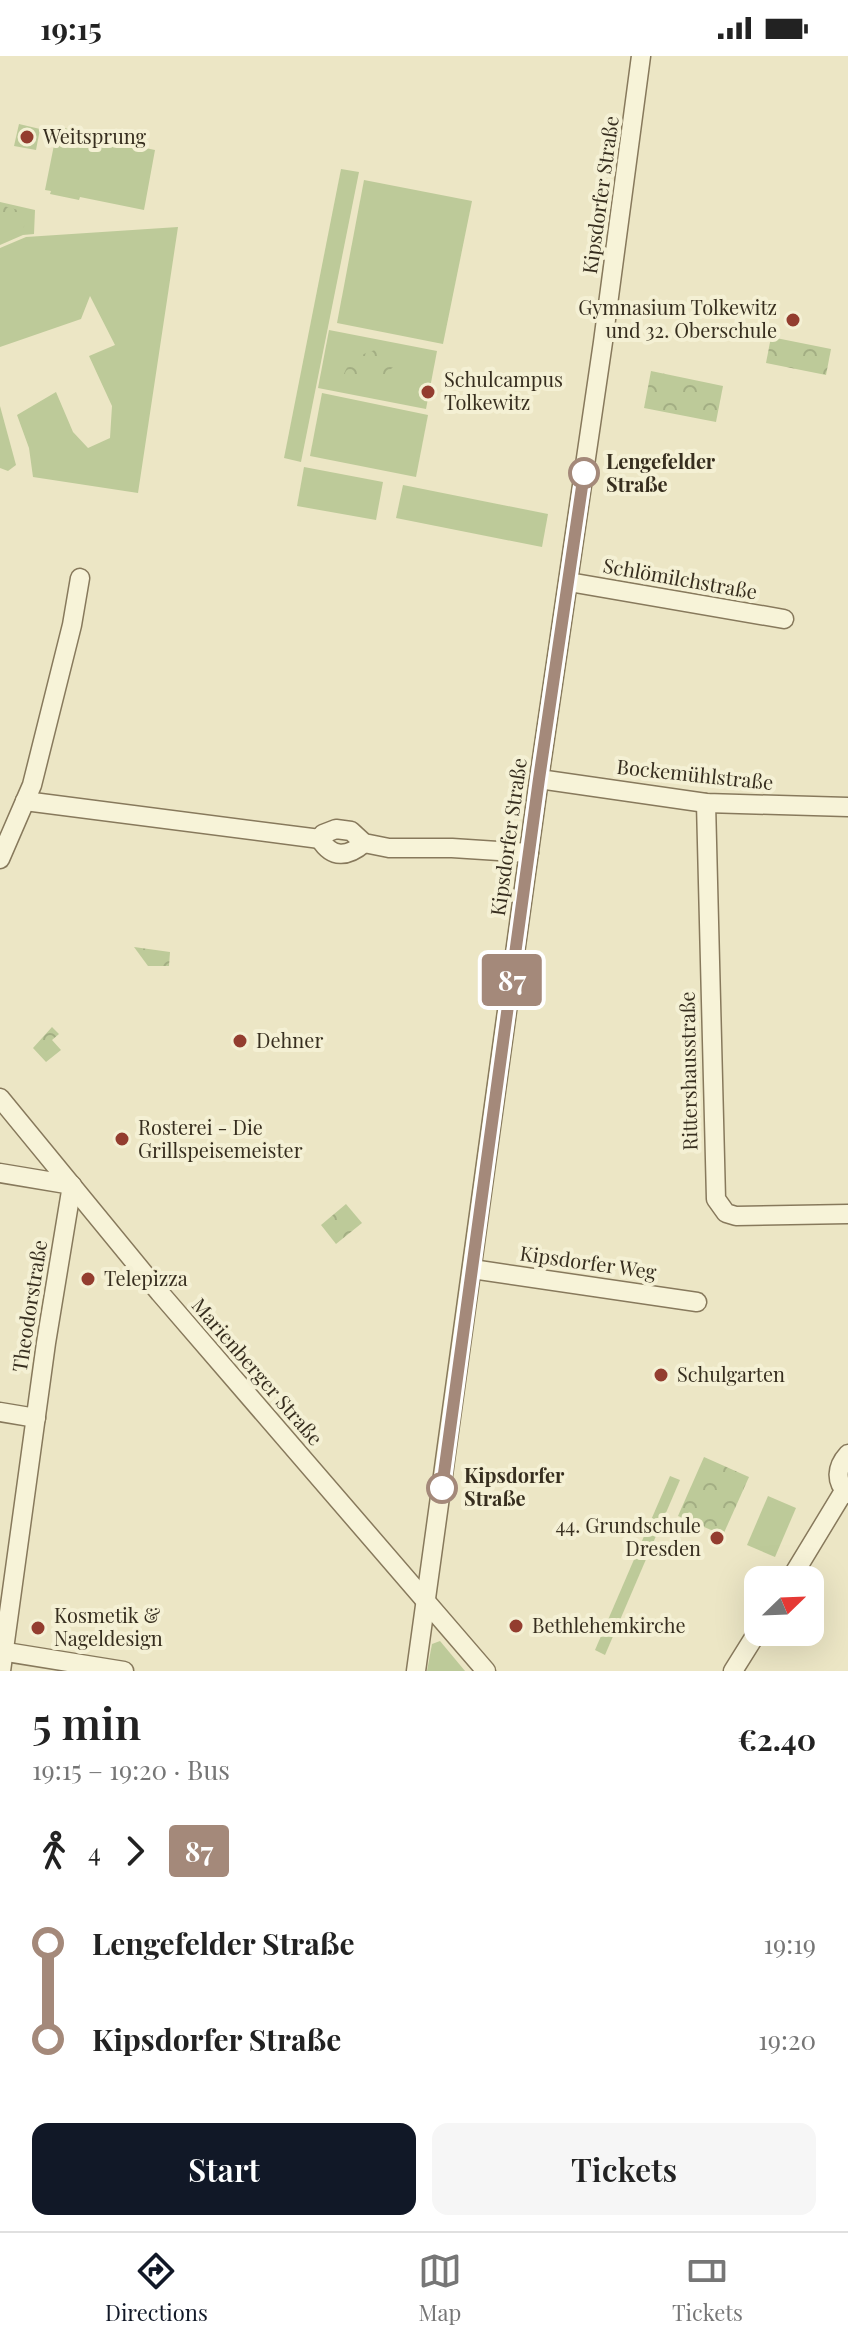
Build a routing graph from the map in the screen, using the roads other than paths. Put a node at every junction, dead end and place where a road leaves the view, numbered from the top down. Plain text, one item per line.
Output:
1 (641, 56) edge
2 (80, 578) dead end
3 (569, 582) junction
4 (784, 619) dead end
5 (539, 779) junction
6 (25, 801) junction
7 (706, 803) junction
8 (848, 807) edge
9 (529, 853) junction
10 (0, 859) edge
11 (0, 1098) edge
12 (0, 1173) edge
13 (72, 1185) junction
14 (848, 1214) edge
15 (472, 1269) junction
16 (697, 1302) dead end
17 (0, 1412) edge
18 (36, 1418) junction
19 (848, 1454) edge
20 (846, 1492) edge
21 (799, 1566) edge
22 (426, 1602) junction
23 (749, 1646) edge
24 (2, 1651) edge
25 (1, 1671) edge
26 (124, 1671) edge
27 (416, 1671) edge
28 (486, 1671) edge
29 (733, 1671) edge

1 - 3 street, Kipsdorfer Straße
2 - 6 street
3 - 4 street, Schlömilchstraße
3 - 5 street, Kipsdorfer Straße
5 - 7 street, Bockemühlstraße
5 - 9 street, Kipsdorfer Straße
6 - 9 street
6 - 10 street
7 - 8 street, Bockemühlstraße
7 - 14 street, Rittershausstraße
9 - 15 street, Kipsdorfer Straße
11 - 13 street, Marienberger Straße
12 - 13 street
13 - 18 street, Theodorstraße
13 - 22 street, Marienberger Straße
15 - 16 street, Kipsdorfer Weg
15 - 22 street, Kipsdorfer Straße
17 - 18 street
18 - 24 street, Theodorstraße
19 - 20 street
20 - 21 street
22 - 27 street, Kipsdorfer Straße
22 - 28 street, Marienberger Straße
23 - 29 street
24 - 25 street, Theodorstraße
24 - 26 street

